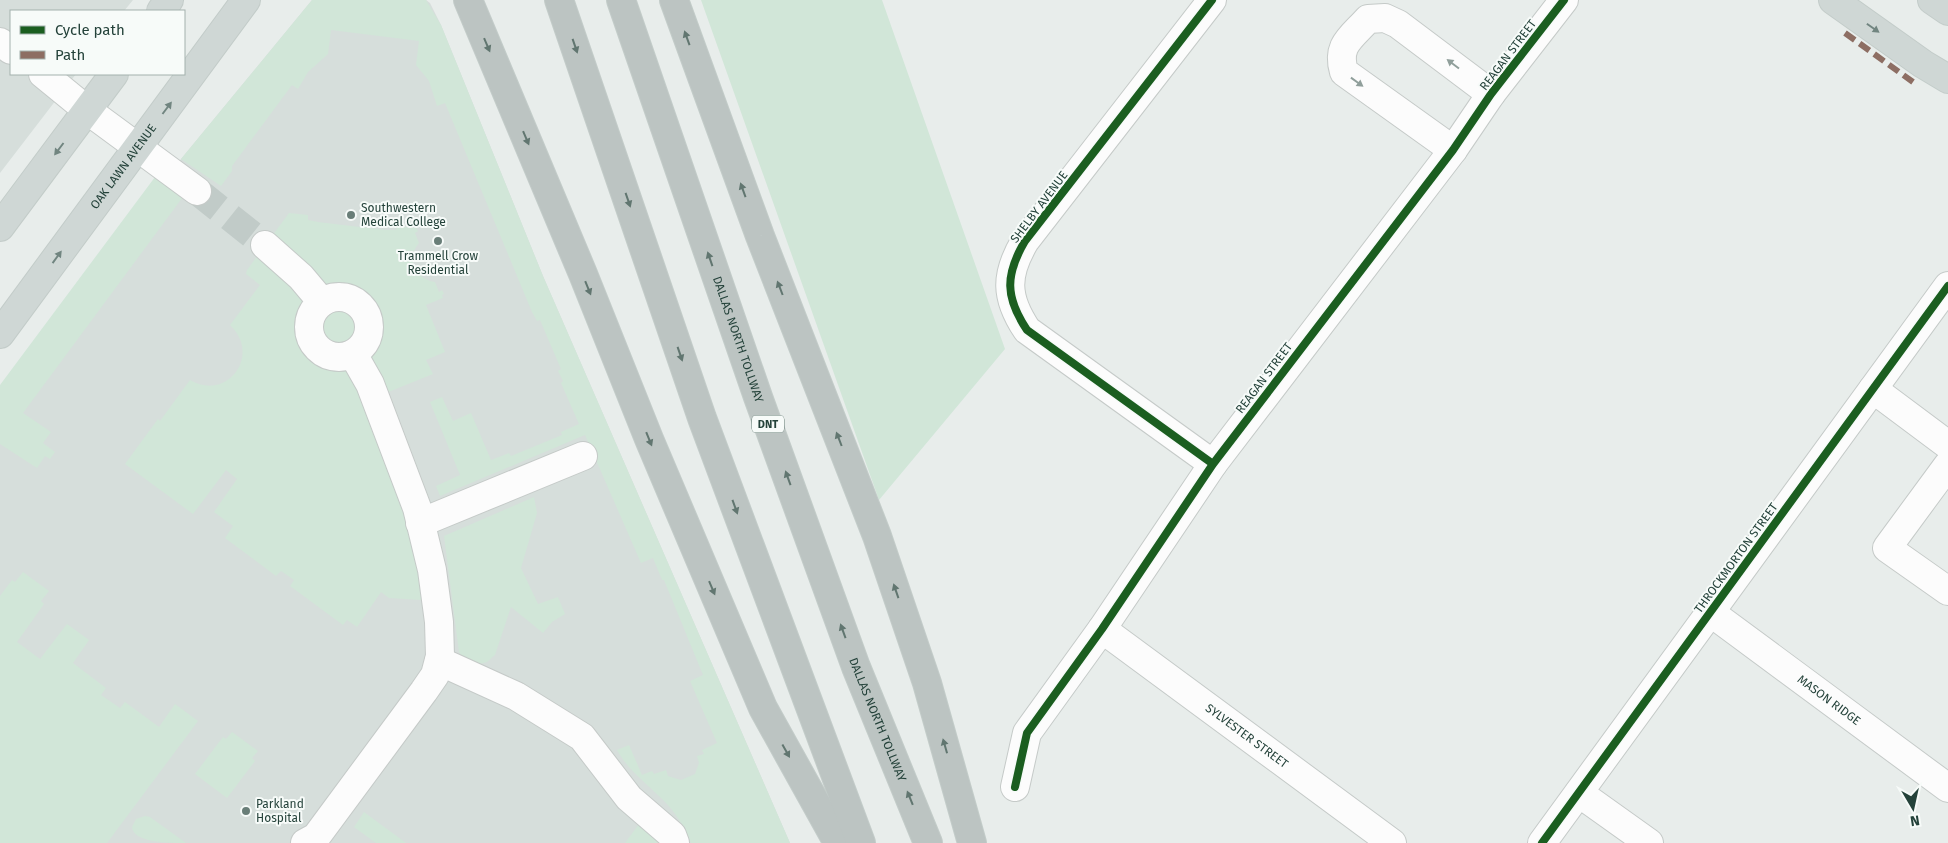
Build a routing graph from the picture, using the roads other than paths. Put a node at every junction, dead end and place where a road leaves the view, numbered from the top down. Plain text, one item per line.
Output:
1 (246, 0) edge
2 (468, 0) edge
3 (559, 0) edge
4 (621, 0) edge
5 (674, 0) edge
6 (1212, 0) edge
7 (1564, 0) edge
8 (1833, 0) edge
9 (1932, 0) edge
10 (1948, 10) edge
11 (43, 75) edge
12 (113, 75) edge
13 (1948, 79) edge
14 (1491, 94) junction
15 (87, 110) junction
16 (137, 147) junction
17 (1453, 150) junction
18 (198, 191) tunnel mouth
19 (0, 227) edge
20 (265, 245) tunnel mouth
21 (1948, 286) edge
22 (322, 302) junction
23 (0, 334) edge
24 (353, 354) junction
25 (1873, 389) junction
26 (1948, 445) edge
27 (583, 456) dead end
28 (1213, 464) junction
29 (1948, 465) edge
30 (420, 523) junction
31 (1948, 591) edge
32 (1710, 612) junction
33 (1102, 629) junction
34 (439, 661) junction
35 (1015, 788) dead end
36 (1948, 788) edge
37 (1579, 792) junction
38 (315, 841) edge
39 (675, 843) edge
40 (838, 843) edge
41 (861, 843) edge
42 (928, 843) edge
43 (972, 843) edge
44 (1392, 843) edge
45 (1542, 843) edge
46 (1649, 843) edge

16 -> 1 main road, OAK LAWN AVENUE
2 -> 40 highway
3 -> 41 highway
42 -> 4 highway, DALLAS NORTH TOLLWAY / DNT
43 -> 5 highway
6 - 28 street, SHELBY AVENUE
7 - 14 street, REAGAN STREET
8 -> 13 main road
9 - 10 main road
11 - 15 street
12 - 15 main road
14 - 17 street, REAGAN STREET
14 -> 17 street
15 - 16 street
15 -> 19 main road
16 - 18 street
23 -> 16 main road, OAK LAWN AVENUE
17 - 28 street, REAGAN STREET
20 - 22 street
21 - 25 street, THROCKMORTON STREET
22 - 24 street
22 - 24 street
24 - 30 street
25 - 26 street
25 - 32 street, THROCKMORTON STREET
27 - 30 street
28 - 33 street, REAGAN STREET
29 - 31 street
30 - 34 street
32 - 36 street, MASON RIDGE
32 - 37 street, THROCKMORTON STREET
33 - 35 street, REAGAN STREET
33 - 44 street, SYLVESTER STREET
34 - 38 street
34 - 39 street
37 - 45 street, THROCKMORTON STREET
37 - 46 street

